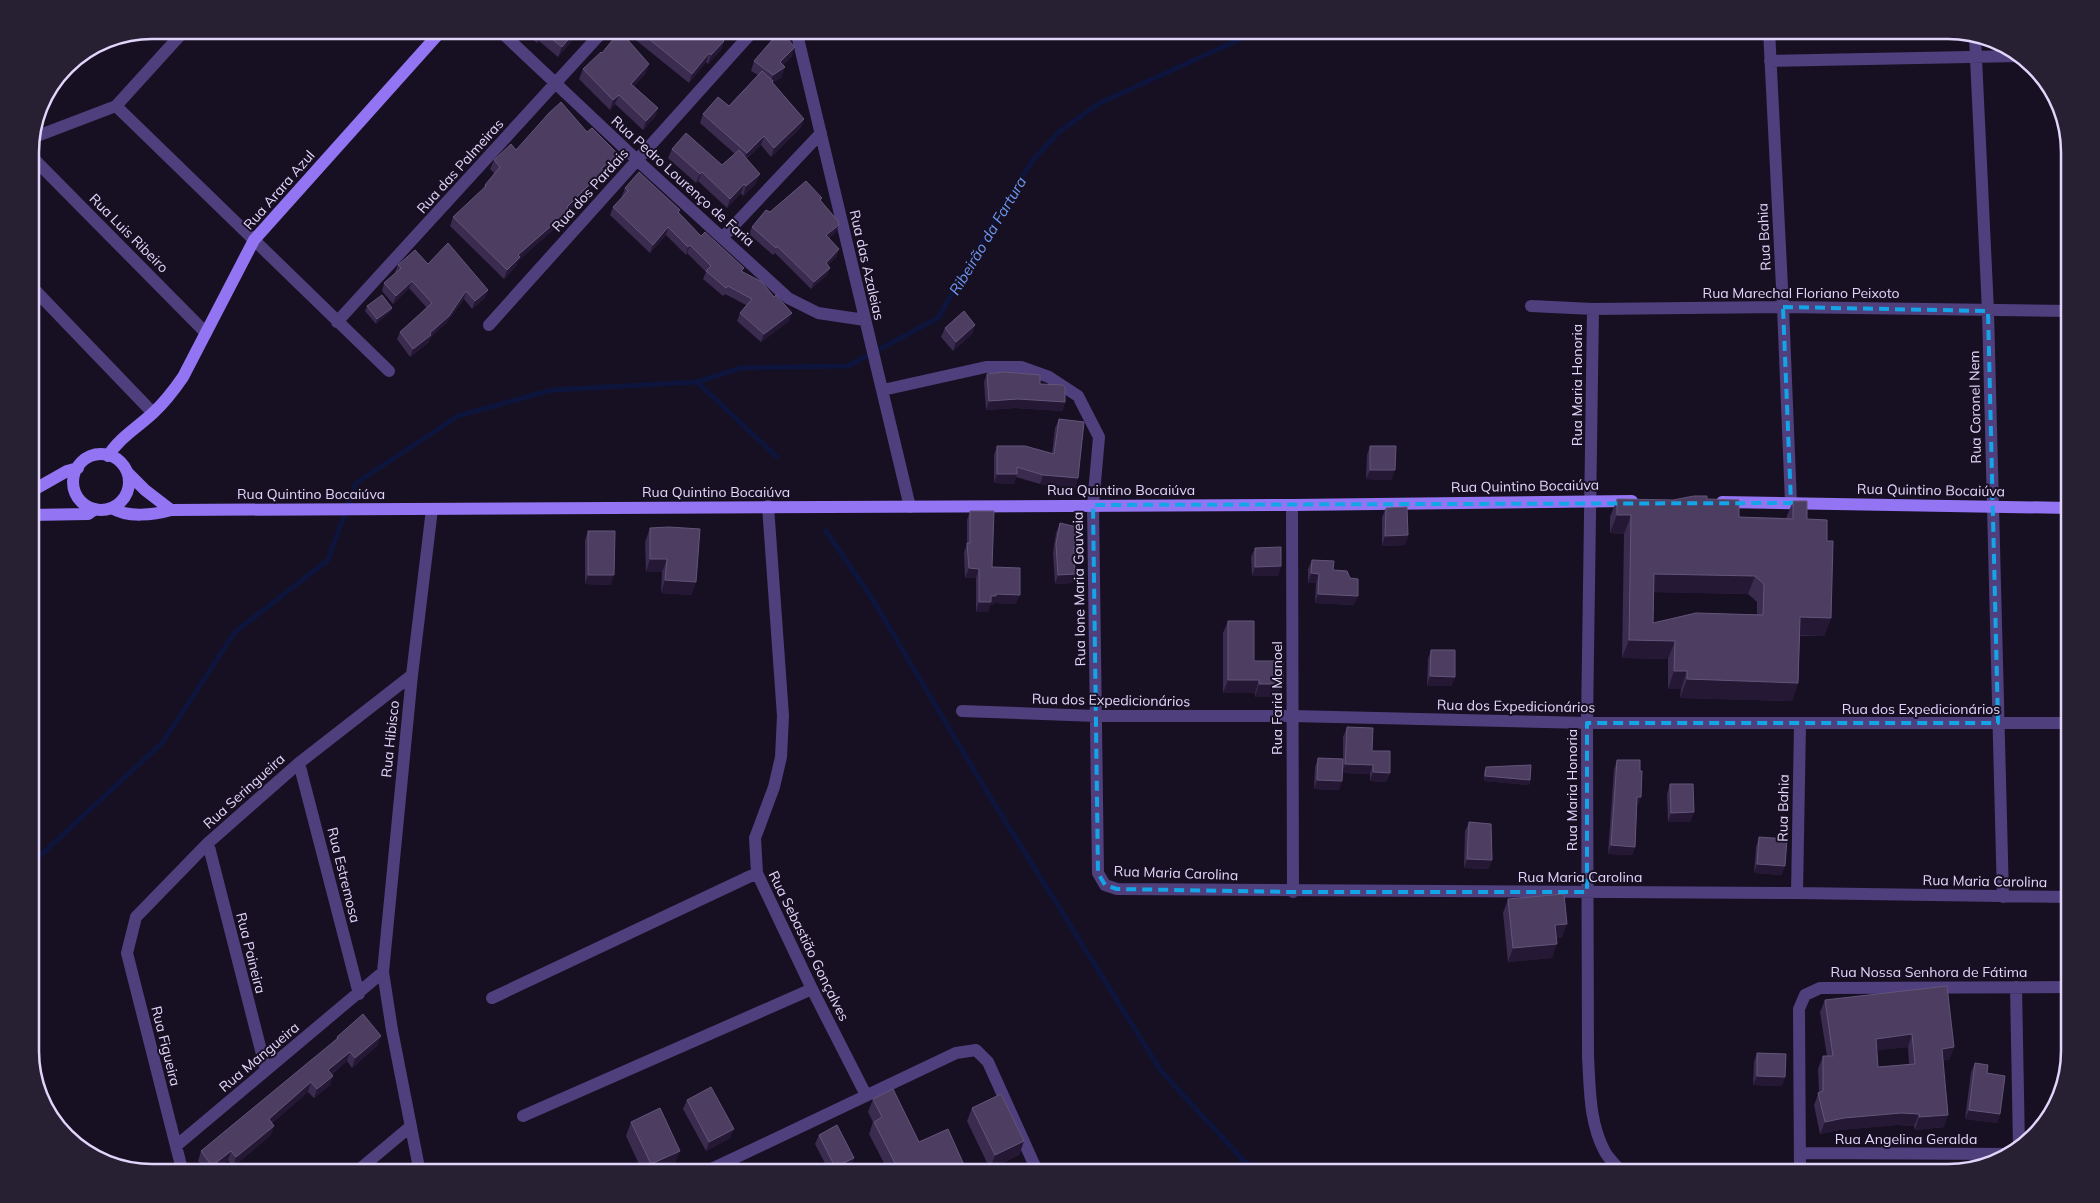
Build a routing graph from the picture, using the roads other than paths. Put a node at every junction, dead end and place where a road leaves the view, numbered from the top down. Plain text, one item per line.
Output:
1 (176, 39) edge
2 (434, 39) edge
3 (508, 39) edge
4 (596, 39) edge
5 (746, 39) edge
6 (798, 39) edge
7 (1769, 39) edge
8 (1975, 42) edge
9 (2008, 56) edge
10 (1976, 57) junction
11 (1770, 61) junction
12 (555, 84) junction
13 (116, 106) junction
14 (821, 133) junction
15 (40, 135) edge
16 (636, 160) junction
17 (39, 164) edge
18 (723, 237) junction
19 (254, 240) junction
20 (39, 294) edge
21 (1531, 306) dead end
22 (1783, 307) junction
23 (1593, 309) junction
24 (1988, 311) junction
25 (2061, 311) edge
26 (865, 320) junction
27 (338, 322) junction
28 (488, 325) dead end
29 (206, 333) junction
30 (388, 371) dead end
31 (882, 390) junction
32 (153, 414) junction
33 (108, 456) junction
34 (78, 468) junction
35 (127, 472) junction
36 (39, 487) edge
37 (1591, 500) junction
38 (1641, 501) edge
39 (1711, 502) edge
40 (1791, 503) junction
41 (1093, 505) junction
42 (1292, 505) junction
43 (768, 506) junction
44 (1992, 506) junction
45 (910, 507) junction
46 (112, 508) junction
47 (2061, 508) edge
48 (432, 509) junction
49 (95, 510) junction
50 (171, 510) junction
51 (39, 515) edge
52 (412, 675) junction
53 (962, 711) dead end
54 (1096, 716) junction
55 (1292, 716) junction
56 (1587, 723) junction
57 (1998, 723) junction
58 (2061, 723) edge
59 (1800, 725) junction
60 (299, 762) junction
61 (208, 844) junction
62 (757, 873) junction
63 (1098, 873) joint
64 (1293, 892) junction
65 (1587, 892) junction
66 (1797, 893) junction
67 (2003, 897) junction
68 (2061, 897) edge
69 (127, 954) joint
70 (383, 972) junction
71 (2061, 986) edge
72 (2016, 987) junction
73 (812, 990) junction
74 (359, 994) junction
75 (492, 998) dead end
76 (266, 1070) junction
77 (866, 1095) junction
78 (523, 1116) dead end
79 (411, 1126) junction
80 (2019, 1139) edge
81 (176, 1146) junction
82 (1800, 1153) junction
83 (1996, 1154) edge
84 (181, 1164) edge
85 (366, 1164) edge
86 (418, 1164) edge
87 (722, 1164) edge
88 (1034, 1164) edge
89 (1615, 1164) edge
90 (1800, 1164) edge

1 - 13 street
2 - 19 street, Rua Arara Azul
3 - 12 street, Rua Pedro Lourenço de Faria
4 - 12 street, Rua das Palmeiras
5 - 16 street, Rua dos Pardais
6 - 14 street, Rua das Azaleias
7 - 11 street, Rua Bahia
8 - 10 street, Rua Coronel Nem
9 - 10 street
10 - 11 street
10 - 24 street, Rua Coronel Nem
11 - 22 street, Rua Bahia
12 - 16 street, Rua Pedro Lourenço de Faria
12 - 27 street, Rua das Palmeiras
13 - 15 street
13 - 19 street
14 - 18 street
14 - 26 street, Rua das Azaleias
16 - 18 street, Rua Pedro Lourenço de Faria
16 - 28 street, Rua dos Pardais
17 - 29 street, Rua Luis Ribeiro
18 - 26 street, Rua Pedro Lourenço de Faria
19 - 27 street
19 - 29 street, Rua Arara Azul
20 - 32 street
21 - 23 street, Rua Marechal Floriano Peixoto
22 - 23 street, Rua Marechal Floriano Peixoto
22 - 24 street, Rua Marechal Floriano Peixoto
22 - 40 street, Rua Bahia
23 - 37 street, Rua Maria Honoria
24 - 25 street, Rua Marechal Floriano Peixoto
24 - 44 street, Rua Coronel Nem
26 - 31 street, Rua das Azaleias
27 - 30 street
29 - 32 street, Rua Arara Azul
31 - 41 street, Rua Ione Maria Gouveia
31 - 45 street, Rua das Azaleias
32 - 33 street, Rua Arara Azul
33 - 34 street
33 - 35 street
34 - 36 street
34 - 49 street
35 - 46 street
35 - 50 street
37 - 38 street, Rua Quintino Bocaiúva
37 - 42 street, Rua Quintino Bocaiúva
37 - 56 street, Rua Maria Honoria
39 - 40 street, Rua Quintino Bocaiúva
40 - 44 street, Rua Quintino Bocaiúva
41 - 42 street, Rua Quintino Bocaiúva
41 - 45 street, Rua Quintino Bocaiúva
41 - 54 street, Rua Ione Maria Gouveia
42 - 55 street, Rua Farid Manoel
43 - 45 street, Rua Quintino Bocaiúva
43 - 48 street, Rua Quintino Bocaiúva
43 - 62 street, Rua Sebastião Gonçalves
44 - 47 street, Rua Quintino Bocaiúva
44 - 57 street, Rua Coronel Nem
46 - 49 street
46 - 50 street, Rua Quintino Bocaiúva
48 - 50 street, Rua Quintino Bocaiúva
48 - 52 street, Rua Hibisco
49 - 51 street
52 - 60 street, Rua Seringueira
52 - 70 street, Rua Hibisco
53 - 54 street, Rua dos Expedicionários
54 - 55 street, Rua dos Expedicionários
54 - 63 street, Rua Ione Maria Gouveia
55 - 56 street, Rua dos Expedicionários
55 - 64 street, Rua Farid Manoel
56 - 59 street, Rua dos Expedicionários
56 - 65 street, Rua Maria Honoria
57 - 58 street, Rua dos Expedicionários
57 - 59 street, Rua dos Expedicionários
57 - 67 street, Rua Coronel Nem
59 - 66 street, Rua Bahia
60 - 61 street, Rua Seringueira
60 - 74 street, Rua Estremosa
61 - 69 street, Rua Seringueira
61 - 76 street, Rua Paineira
62 - 73 street, Rua Sebastião Gonçalves
62 - 75 street
63 - 64 street, Rua Maria Carolina
64 - 65 street, Rua Maria Carolina
65 - 66 street, Rua Maria Carolina
65 - 89 street, Rua Maria Honoria
66 - 67 street, Rua Maria Carolina
67 - 68 street, Rua Maria Carolina
69 - 81 street, Rua Figueira
70 - 74 street, Rua Mangueira
70 - 79 street, Rua Hibisco
71 - 72 street, Rua Nossa Senhora de Fátima
72 - 80 street
72 - 82 street, Rua Nossa Senhora de Fátima
73 - 77 street, Rua Sebastião Gonçalves
73 - 78 street
74 - 76 street, Rua Mangueira
76 - 81 street, Rua Mangueira
77 - 87 street
77 - 88 street
79 - 85 street
79 - 86 street, Rua Hibisco
81 - 84 street
82 - 83 street, Rua Angelina Geralda
82 - 90 street

